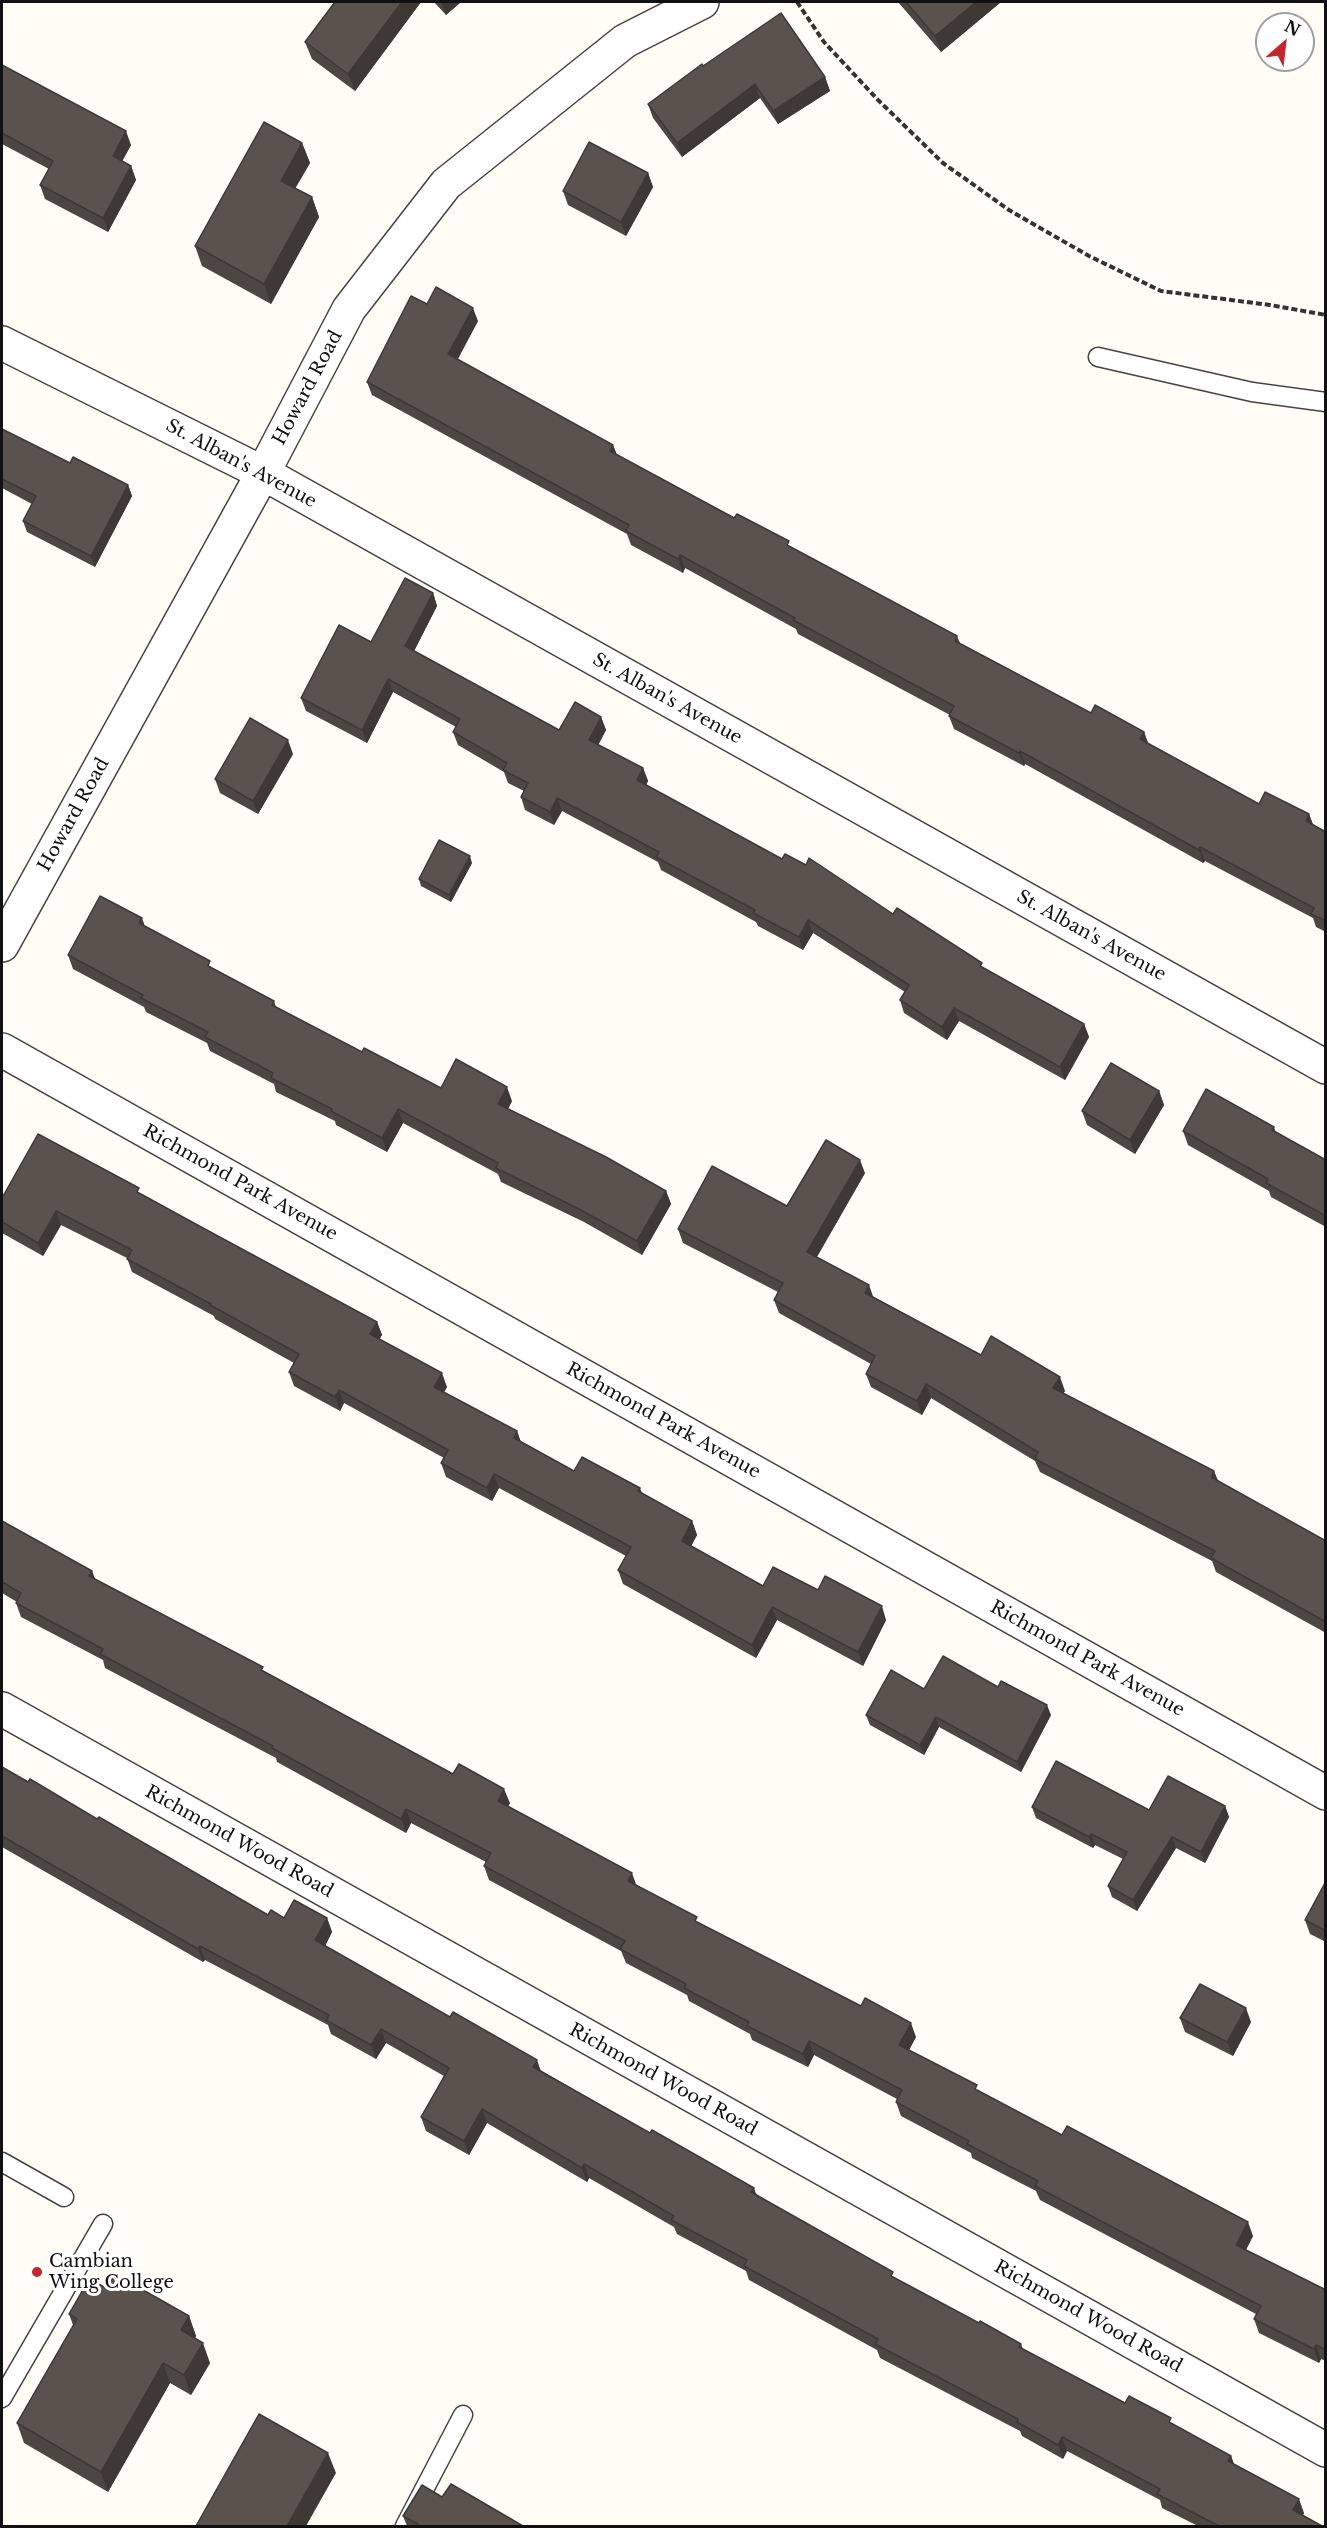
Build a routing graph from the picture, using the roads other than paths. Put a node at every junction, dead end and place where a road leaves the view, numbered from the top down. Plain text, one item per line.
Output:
1 (702, 2) edge
2 (2, 343) edge
3 (1098, 357) dead end
4 (1326, 402) edge
5 (263, 473) junction
6 (2, 945) edge
7 (2, 1050) edge
8 (1326, 1067) edge
9 (2, 1709) edge
10 (1326, 1793) edge
11 (2, 2162) edge
12 (64, 2197) dead end
13 (103, 2224) dead end
14 (2, 2398) edge
15 (463, 2415) dead end
16 (1326, 2450) edge
17 (405, 2526) edge

1 - 5 street, Howard Road
2 - 5 street, St. Alban's Avenue
3 - 4 lane
5 - 6 street, Howard Road
5 - 8 street, St. Alban's Avenue
7 - 10 street, Richmond Park Avenue
9 - 16 street, Richmond Wood Road
11 - 12 lane
13 - 14 lane
15 - 17 lane

